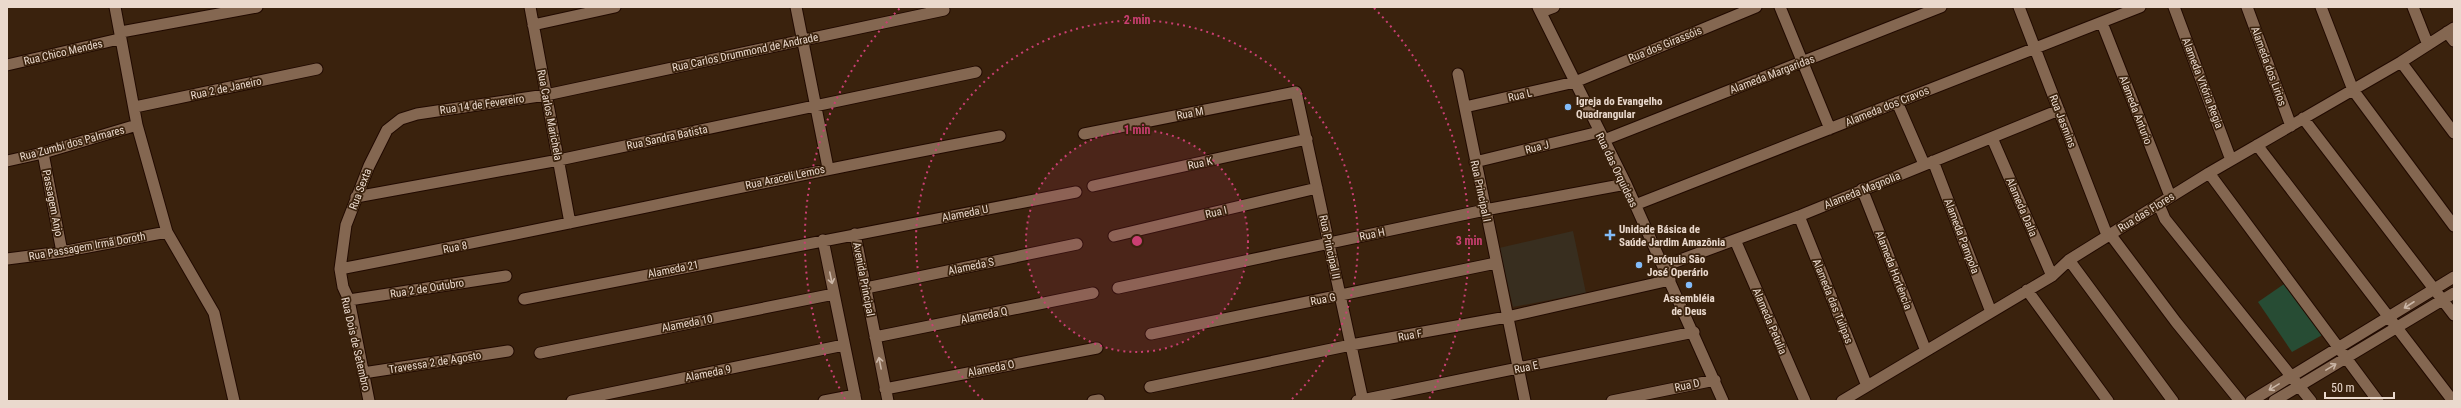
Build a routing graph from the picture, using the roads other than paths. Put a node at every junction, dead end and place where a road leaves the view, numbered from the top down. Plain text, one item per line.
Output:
1 (115, 7) edge
2 (257, 7) edge
3 (530, 7) edge
4 (615, 7) edge
5 (796, 7) edge
6 (1554, 7) edge
7 (1756, 7) edge
8 (1780, 7) edge
9 (1941, 7) edge
10 (2019, 7) edge
11 (2140, 7) edge
12 (2174, 7) edge
13 (2247, 7) edge
14 (2321, 7) edge
15 (2413, 7) edge
16 (944, 10) dead end
17 (1540, 10) edge
18 (2102, 23) junction
19 (533, 25) junction
20 (2451, 30) edge
21 (120, 36) junction
22 (802, 39) junction
23 (2454, 41) edge
24 (2428, 45) junction
25 (2034, 47) junction
26 (1802, 62) junction
27 (2401, 62) junction
28 (7, 65) edge
29 (317, 69) dead end
30 (976, 72) dead end
31 (1458, 74) dead end
32 (1575, 82) junction
33 (2353, 90) junction
34 (1296, 92) joint
35 (546, 95) junction
36 (1897, 102) junction
37 (816, 106) junction
38 (135, 107) junction
39 (1465, 107) junction
40 (2059, 110) junction
41 (417, 114) joint
42 (2303, 118) junction
43 (137, 125) junction
44 (2291, 126) junction
45 (1830, 129) junction
46 (2454, 133) edge
47 (1084, 134) dead end
48 (1000, 136) dead end
49 (1601, 136) junction
50 (1992, 138) junction
51 (1307, 139) junction
52 (2257, 145) junction
53 (43, 153) junction
54 (7, 160) edge
55 (559, 160) junction
56 (2231, 160) junction
57 (1475, 162) junction
58 (1928, 162) junction
59 (828, 168) junction
60 (2209, 173) junction
61 (1626, 184) junction
62 (1093, 186) dead end
63 (1317, 188) junction
64 (1862, 189) junction
65 (1076, 192) dead end
66 (2170, 196) junction
67 (356, 197) junction
68 (1635, 204) junction
69 (2158, 205) junction
70 (1485, 210) junction
71 (1800, 216) junction
72 (570, 223) junction
73 (2454, 226) edge
74 (167, 232) junction
75 (855, 234) junction
76 (2109, 235) junction
77 (1114, 236) dead end
78 (823, 240) junction
79 (1735, 240) junction
80 (1329, 243) junction
81 (1077, 244) dead end
82 (62, 252) junction
83 (7, 259) edge
84 (2069, 260) junction
85 (1496, 263) junction
86 (1664, 266) junction
87 (340, 270) junction
88 (506, 276) dead end
89 (2052, 276) junction
90 (2454, 277) edge
91 (1670, 280) junction
92 (343, 287) joint
93 (866, 288) junction
94 (1118, 288) dead end
95 (2027, 290) junction
96 (2433, 290) junction
97 (1093, 293) dead end
98 (2454, 293) edge
99 (834, 294) junction
100 (1340, 296) junction
101 (524, 299) dead end
102 (349, 300) junction
103 (2443, 300) junction
104 (1992, 312) junction
105 (2454, 315) edge
106 (1507, 317) junction
107 (2390, 318) junction
108 (2398, 326) junction
109 (1694, 332) junction
110 (1151, 334) dead end
111 (875, 337) junction
112 (844, 345) junction
113 (1351, 345) junction
114 (1097, 348) dead end
115 (2338, 348) junction
116 (508, 351) dead end
117 (1926, 351) junction
118 (540, 353) dead end
119 (2346, 358) junction
120 (1518, 369) junction
121 (363, 373) junction
122 (2292, 376) junction
123 (1715, 380) junction
124 (1867, 386) junction
125 (2298, 386) junction
126 (1150, 387) dead end
127 (885, 389) junction
128 (855, 398) edge
129 (234, 401) edge
130 (369, 401) edge
131 (572, 401) edge
132 (824, 401) edge
133 (888, 401) edge
134 (1361, 401) edge
135 (1525, 401) edge
136 (1612, 401) edge
137 (1723, 401) edge
138 (1805, 401) edge
139 (1842, 401) edge
140 (2108, 401) edge
141 (2173, 401) edge
142 (2240, 401) edge
143 (2251, 401) edge
144 (2274, 401) edge
145 (2311, 401) edge
146 (2378, 401) edge
147 (2453, 401) edge

1 - 21 street
2 - 21 street, Rua Chico Mendes
3 - 19 street, Rua Carlos Marichela
4 - 19 street
5 - 22 street
6 - 17 street
7 - 32 street, Rua dos Girassóis
8 - 26 street
9 - 26 street, Alameda Margaridas
10 - 25 street, Rua Jasmins
11 - 18 street, Alameda dos Cravos
12 - 56 street, Alameda Vitória Regia
13 - 44 street, Alameda dos Lirios
14 - 33 street
15 - 24 street
16 - 22 street, Rua Carlos Drummond de Andrade
17 - 32 street, Rua das Orquideas
18 - 25 street, Alameda dos Cravos
18 - 66 street, Alameda Anturio
19 - 35 street, Rua Carlos Marichela
20 - 23 street
20 - 24 street, Rua das Flores
21 - 28 street, Rua Chico Mendes
21 - 38 street
22 - 35 street, Rua Carlos Drummond de Andrade
22 - 37 street
24 - 27 street, Rua das Flores
25 - 36 street, Alameda dos Cravos
25 - 40 street, Rua Jasmins
26 - 45 street
26 - 49 street, Alameda Margaridas
27 - 33 street, Rua das Flores
27 - 46 street
29 - 38 street, Rua 2 de Janeiro
30 - 37 street, Rua Sandra Batista
31 - 39 street, Rua Principal I
32 - 39 street, Rua L
32 - 49 street, Rua das Orquideas
33 - 42 street, Rua das Flores
33 - 73 street
34 - 47 street, Rua M
34 - 51 street, Rua Principal II
35 - 41 street, Rua 14 de Fevereiro
35 - 55 street, Rua Carlos Marichela
36 - 45 street, Alameda dos Cravos
36 - 58 street, Alameda Pampola
37 - 55 street, Rua Sandra Batista
37 - 59 street
38 - 43 street
39 - 57 street, Rua Principal I
40 - 50 street, Alameda Magnolia
40 - 76 street, Rua Jasmins
41 - 67 street, Rua Sexta
42 - 44 street, Rua das Flores
42 - 96 street
43 - 53 street, Rua Zumbi dos Palmares
43 - 74 street
44 - 52 street, Rua das Flores
45 - 68 street, Alameda dos Cravos
48 - 59 street, Rua Araceli Lemos
49 - 57 street, Rua J
49 - 61 street, Rua das Orquideas
50 - 58 street, Alameda Magnolia
50 - 89 street, Alameda Dalia
51 - 62 street, Rua K
51 - 63 street, Rua Principal II
52 - 56 street, Rua das Flores
52 - 107 street
53 - 54 street, Rua Zumbi dos Palmares
53 - 82 street, Passagem Anjo
55 - 67 street, Rua Sandra Batista
55 - 72 street, Rua Carlos Marichela
56 - 60 street, Rua das Flores
57 - 70 street, Rua Principal I
58 - 64 street, Alameda Magnolia
58 - 104 street, Alameda Pampola
59 - 72 street, Rua Araceli Lemos
60 - 66 street, Rua das Flores
60 - 115 street
61 - 68 street, Rua das Orquideas
61 - 70 street, Rua H
63 - 77 street, Rua I
63 - 80 street, Rua Principal II
64 - 71 street, Alameda Magnolia
64 - 117 street, Alameda Hortência
65 - 75 street, Alameda U
66 - 69 street, Rua das Flores
67 - 87 street, Rua Sexta
68 - 86 street, Rua das Orquideas
69 - 76 street, Rua das Flores
69 - 122 street
70 - 80 street, Rua H
70 - 85 street, Rua Principal I
71 - 79 street, Alameda Magnolia
71 - 124 street, Alameda das Tulipas
72 - 87 street, Rua 8
74 - 82 street, Rua Passagem Irmã Doroth
74 - 129 street
75 - 78 street, Avenida Principal
75 - 93 street, Avenida Principal
76 - 84 street, Rua das Flores
76 - 142 street, Rua Jasmins
78 -> 99 street
78 - 101 street, Alameda 21
79 - 86 street, Alameda Magnolia
79 - 138 street, Alameda Petulia
80 - 94 street, Rua H
80 - 100 street, Rua Principal II
81 - 93 street, Alameda S
82 - 83 street, Rua Passagem Irmã Doroth
84 - 89 street, Rua das Flores
84 - 141 street
85 - 100 street, Rua G
85 - 106 street, Rua Principal I
86 - 91 street, Rua das Orquideas
87 - 92 street, Rua Sexta
88 - 102 street, Rua 2 de Outubro
89 - 95 street, Rua das Flores
90 - 96 street
91 - 106 street, Rua F
91 - 109 street, Rua das Orquideas
92 - 102 street, Rua Dois de Setembro
93 - 111 street, Avenida Principal
95 - 104 street, Rua das Flores
95 - 140 street
96 - 103 street
96 -> 107 street
97 - 111 street, Alameda Q
98 - 103 street
99 - 112 street
99 - 118 street, Alameda 10
100 - 110 street, Rua G
100 - 113 street, Rua Principal II
102 - 121 street, Rua Dois de Setembro
103 - 105 street
103 - 108 street
104 - 117 street, Rua das Flores
106 - 113 street, Rua F
106 - 120 street, Rua Principal I
107 - 108 street
107 - 115 street
108 - 119 street
108 - 147 street
109 - 120 street, Rua E
109 - 123 street, Rua das Orquideas
127 -> 111 street, Avenida Principal
112 - 128 street
112 - 131 street, Alameda 9
113 - 126 street, Rua F
113 - 134 street, Rua Principal II
114 - 127 street, Alameda O
115 - 119 street
115 - 122 street
116 - 121 street, Travessa 2 de Agosto
117 - 124 street, Rua das Flores
125 -> 119 street
119 - 146 street
120 - 134 street, Rua E
120 - 135 street, Rua Principal I
121 - 130 street, Rua Dois de Setembro
122 - 125 street
122 -> 143 street
123 - 136 street, Rua D
123 - 137 street, Rua das Orquideas
124 - 139 street, Rua das Flores
125 - 144 street
125 - 145 street
127 - 133 street, Avenida Principal
128 - 132 street

